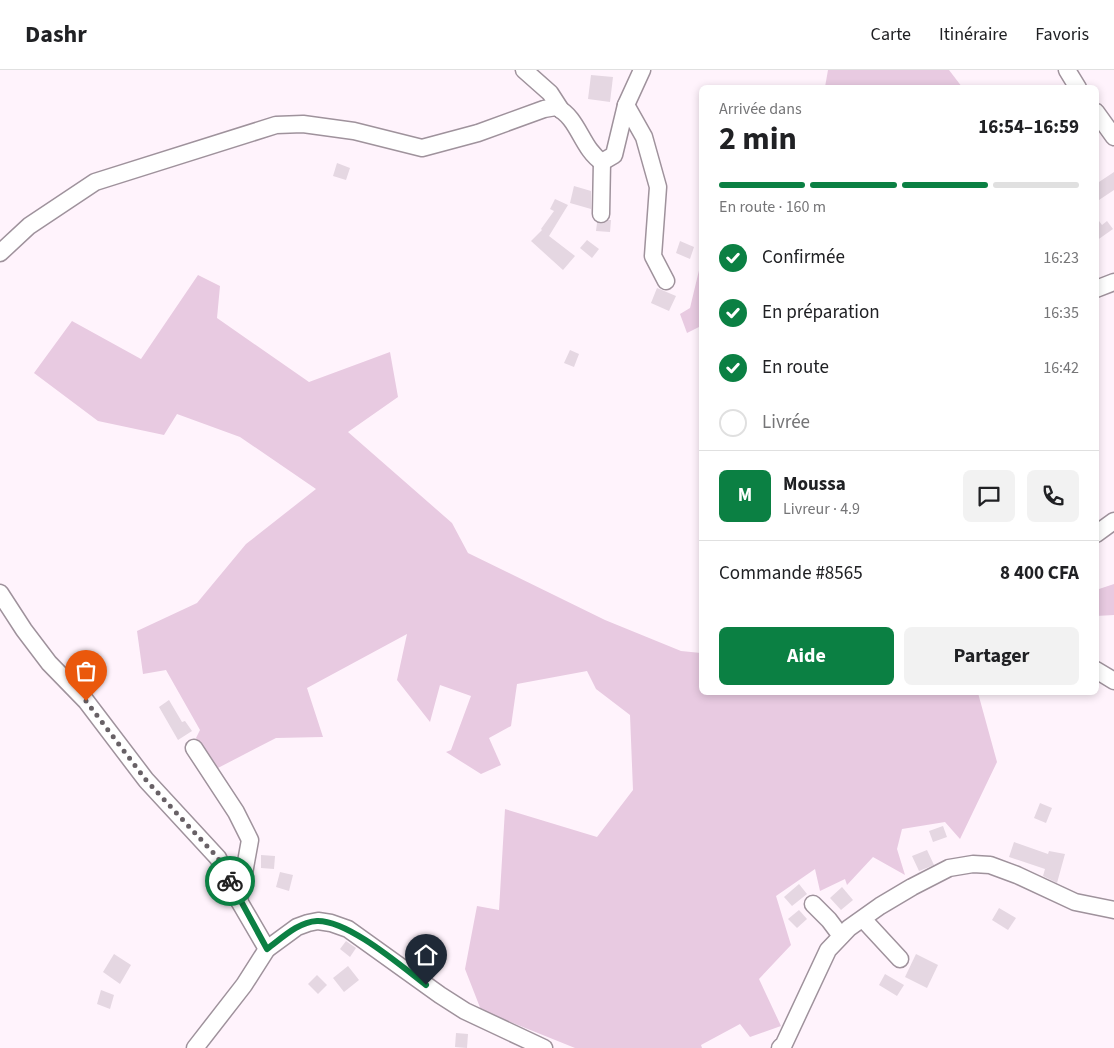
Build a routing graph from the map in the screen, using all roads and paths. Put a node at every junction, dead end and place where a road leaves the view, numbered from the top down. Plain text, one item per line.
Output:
1 (524, 70) edge
2 (642, 70) edge
3 (1067, 70) edge
4 (1076, 85) edge
5 (626, 105) junction
6 (561, 110) junction
7 (1099, 116) edge
8 (1114, 137) edge
9 (602, 162) junction
10 (601, 214) dead end
11 (0, 253) edge
12 (666, 281) dead end
13 (1114, 282) edge
14 (1099, 288) edge
15 (1114, 521) edge
16 (1099, 532) edge
17 (0, 593) edge
18 (1099, 672) edge
19 (1114, 681) edge
20 (194, 748) dead end
21 (239, 901) junction
22 (812, 904) dead end
23 (1114, 910) edge
24 (862, 919) junction
25 (841, 936) junction
26 (267, 949) junction
27 (900, 959) dead end
28 (784, 1047) edge
29 (195, 1048) edge
30 (544, 1048) edge

1 - 6 street
2 - 5 street
3 - 4 street
5 - 9 street
5 - 12 street
6 - 9 street
6 - 11 street
7 - 8 street
9 - 10 street
13 - 14 street
15 - 16 street
17 - 21 street
18 - 19 street
20 - 21 street
21 - 26 street
22 - 25 street
23 - 24 street
24 - 25 street
24 - 27 street
25 - 28 street
26 - 29 street
26 - 30 street

